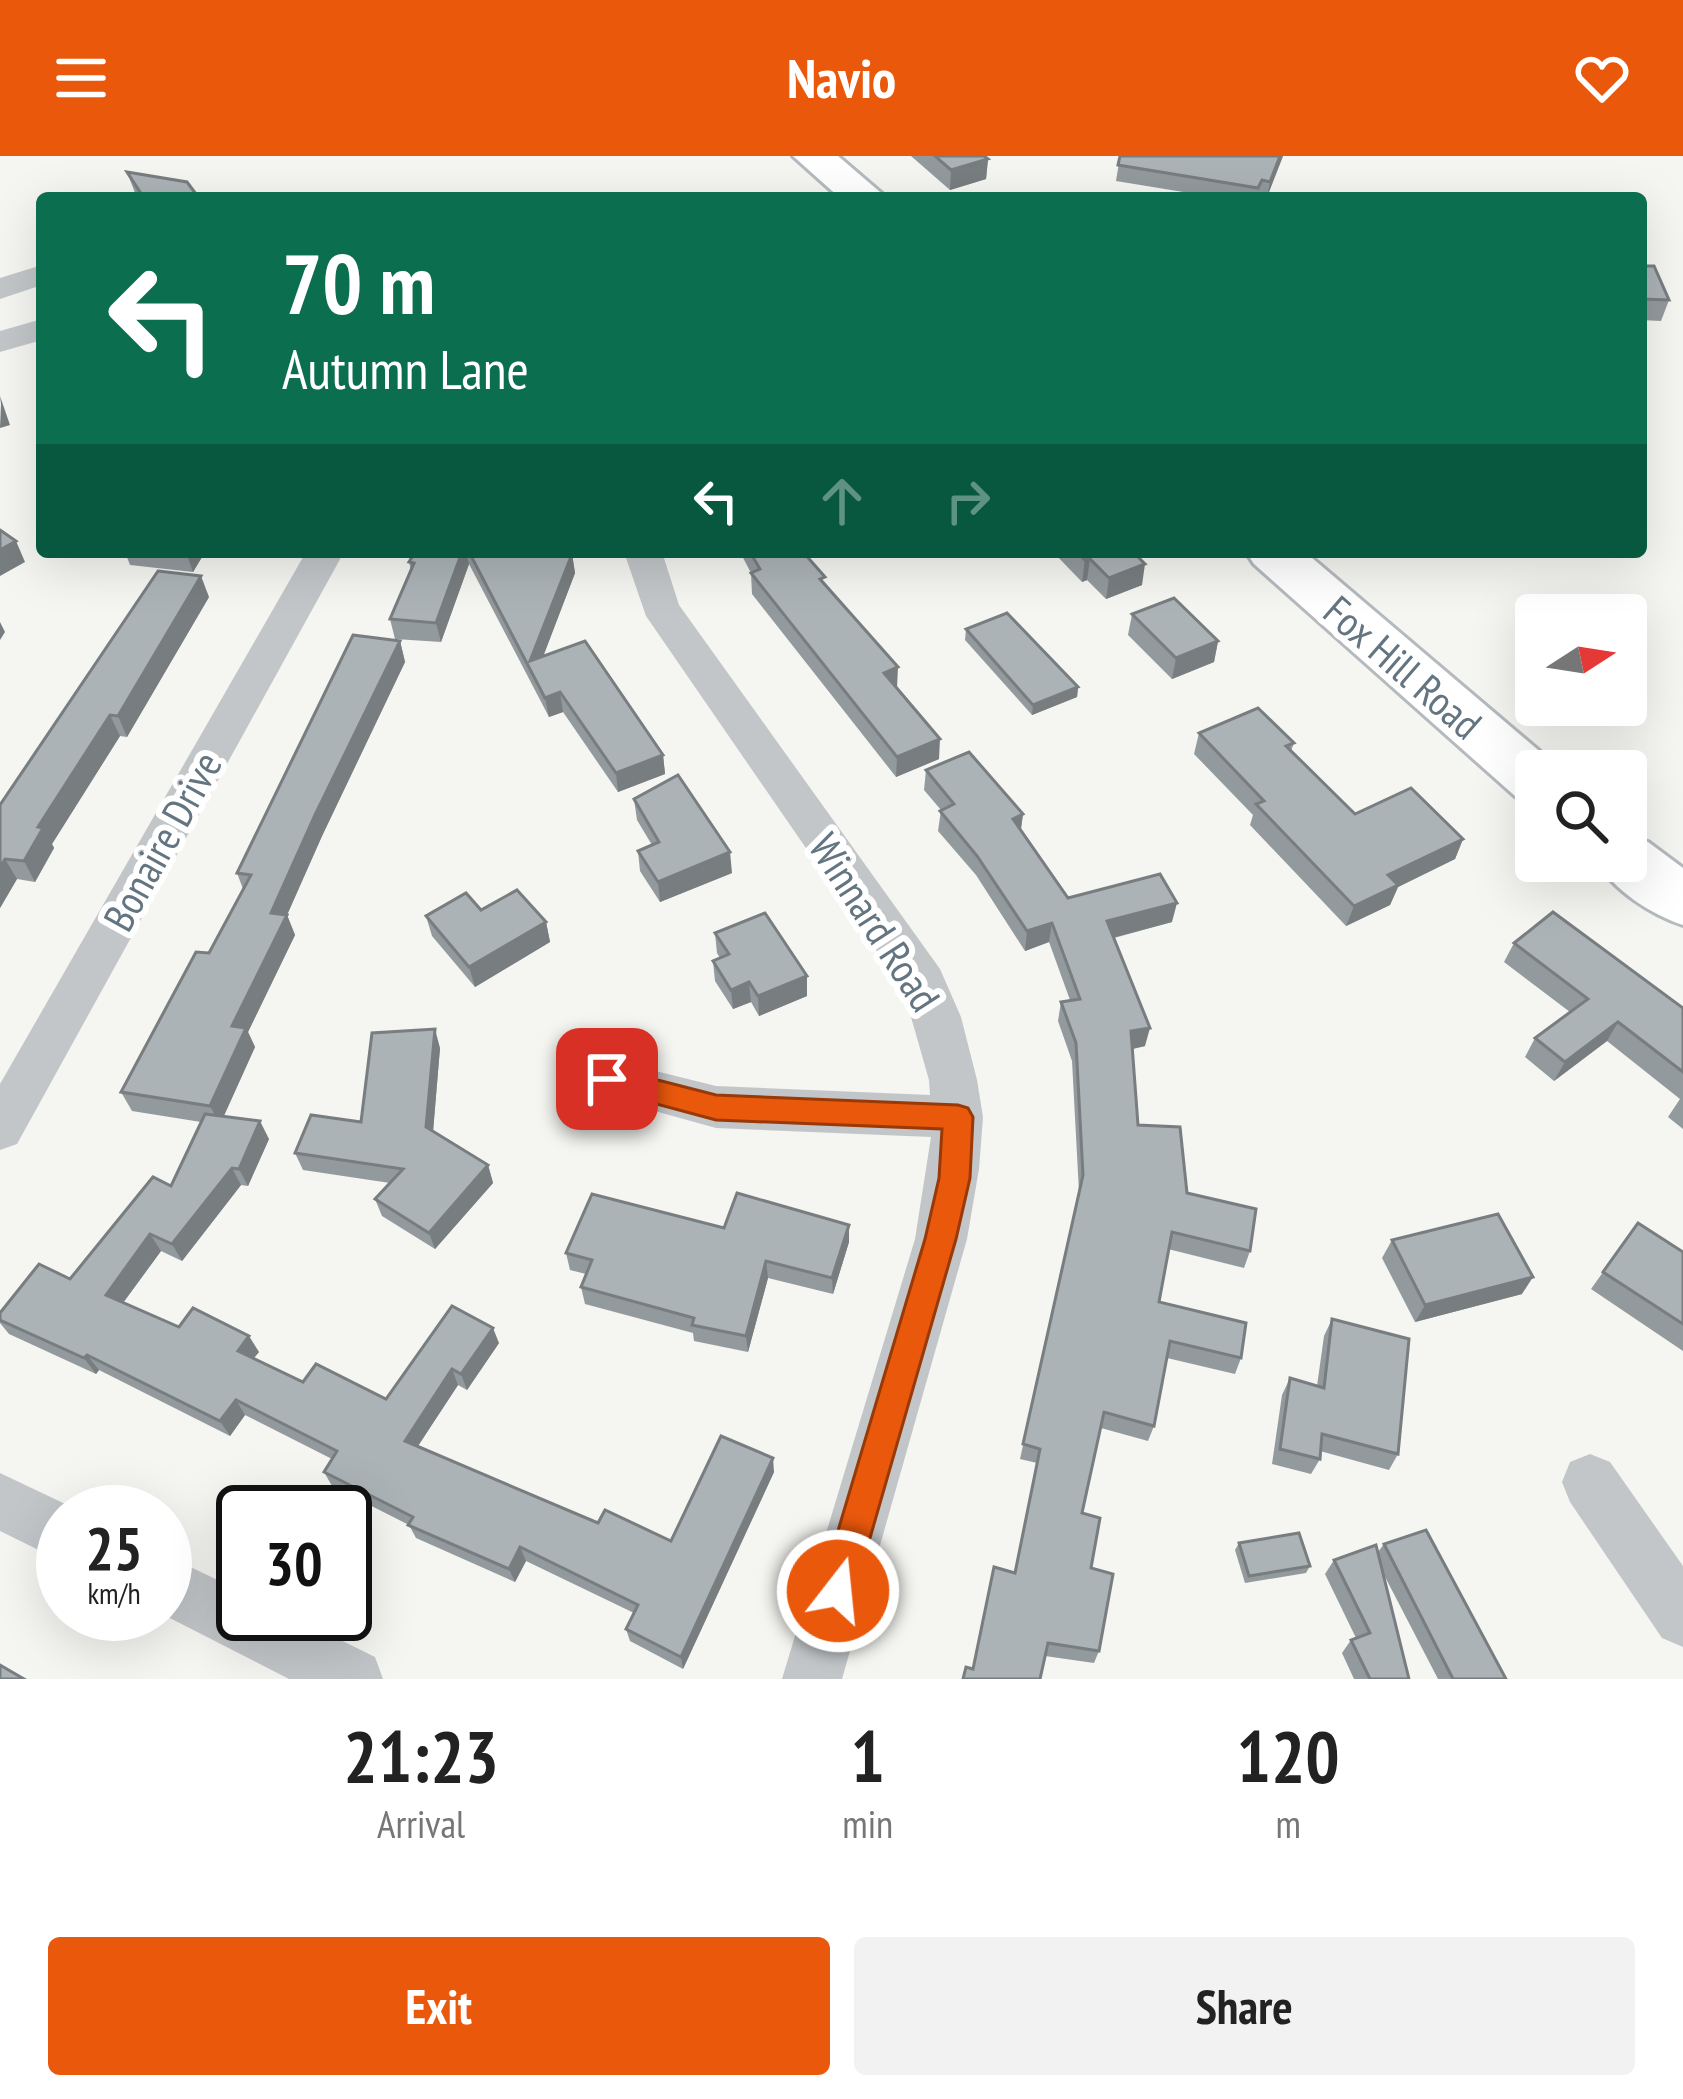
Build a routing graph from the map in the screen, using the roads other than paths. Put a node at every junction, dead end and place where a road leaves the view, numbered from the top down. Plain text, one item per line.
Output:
1 (813, 156) edge
2 (858, 192) edge
3 (36, 276) edge
4 (0, 289) edge
5 (36, 331) edge
6 (0, 342) edge
7 (322, 558) edge
8 (645, 558) edge
9 (1279, 558) edge
10 (1515, 763) edge
11 (1647, 874) edge
12 (1683, 901) edge
13 (607, 1079) dead end
14 (958, 1117) junction
15 (0, 1130) edge
16 (1590, 1482) dead end
17 (0, 1501) edge
18 (36, 1519) edge
19 (192, 1598) edge
20 (1683, 1617) edge
21 (353, 1679) edge
22 (812, 1679) edge

1 - 2 main road
3 - 4 street
5 - 6 street
7 - 15 street, Bonaire Drive
8 - 14 street, Winnard Road
9 - 10 main road, Fox Hill Road
11 - 12 main road
13 - 14 street
14 - 22 street, Winnard Road
16 - 20 street
17 - 18 street
19 - 21 street

